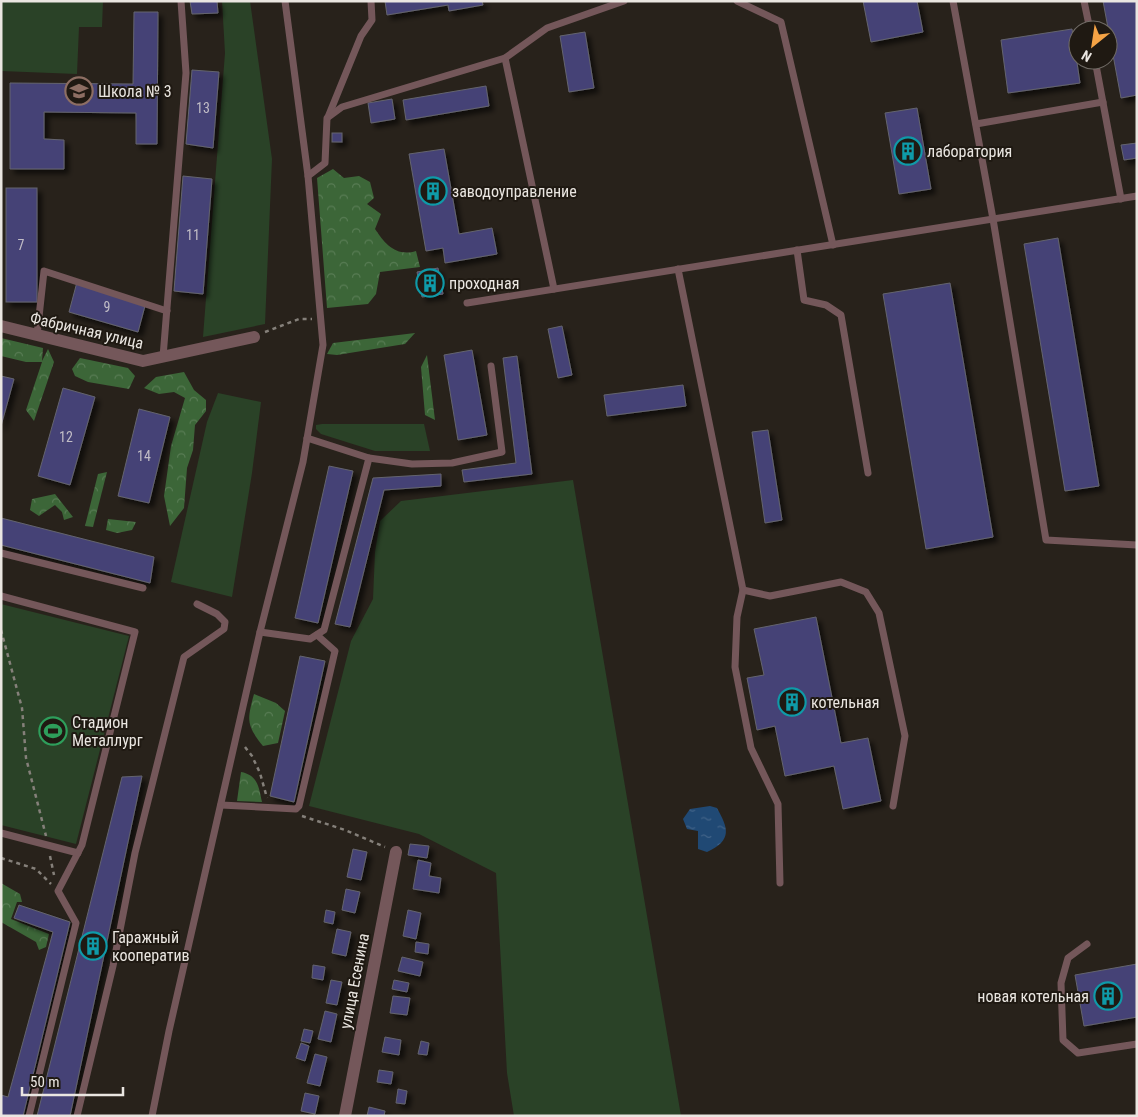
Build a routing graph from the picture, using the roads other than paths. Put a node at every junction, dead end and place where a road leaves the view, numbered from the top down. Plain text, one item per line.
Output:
1 (182, 1) edge
2 (285, 1) edge
3 (370, 1) edge
4 (624, 1) edge
5 (736, 1) edge
6 (953, 1) edge
7 (1084, 1) edge
8 (604, 5) edge
9 (1088, 20) edge
10 (505, 58) junction
11 (1097, 70) edge
12 (1103, 102) junction
13 (328, 118) junction
14 (976, 124) junction
15 (308, 176) junction
16 (1137, 196) edge
17 (1121, 199) junction
18 (993, 219) junction
19 (833, 244) junction
20 (797, 250) junction
21 (678, 269) junction
22 (554, 289) junction
23 (467, 303) dead end
24 (167, 311) junction
25 (1, 326) edge
26 (37, 336) junction
27 (254, 338) road end
28 (163, 357) junction
29 (490, 366) dead end
30 (307, 438) junction
31 (369, 458) junction
32 (868, 473) dead end
33 (1137, 545) edge
34 (1, 553) edge
35 (144, 588) dead end
36 (743, 590) junction
37 (1, 596) edge
38 (197, 604) dead end
39 (260, 632) junction
40 (317, 635) junction
41 (221, 805) junction
42 (893, 806) dead end
43 (1, 833) edge
44 (396, 852) road end
45 (78, 853) junction
46 (780, 883) dead end
47 (1088, 944) dead end
48 (1137, 1044) edge
49 (30, 1116) edge
50 (77, 1116) edge
51 (152, 1116) edge
52 (345, 1116) edge

1 - 24 lane
2 - 15 lane
3 - 13 lane
4 - 8 lane
5 - 19 lane
6 - 14 lane
7 - 9 lane
8 - 10 lane
10 - 13 lane
10 - 22 lane
11 - 12 lane
12 - 14 lane
12 - 17 lane
13 - 15 lane
14 - 18 lane
15 - 30 lane
16 - 17 lane
17 - 18 lane
18 - 19 lane
18 - 33 lane
19 - 20 lane
20 - 21 lane
20 - 32 lane
21 - 22 lane
21 - 36 lane
22 - 23 lane
24 - 26 lane
24 - 28 lane
25 - 26 street, Фабричная улица
26 - 28 street, Фабричная улица
27 - 28 street, Фабричная улица
29 - 31 lane
30 - 31 lane
30 - 39 lane
31 - 40 lane
34 - 35 lane
36 - 42 lane
36 - 46 lane
37 - 45 lane
38 - 50 lane
39 - 40 lane
39 - 41 lane
40 - 41 lane
41 - 51 lane
43 - 45 lane
44 - 52 street, улица Есенина
45 - 49 lane
47 - 48 lane

